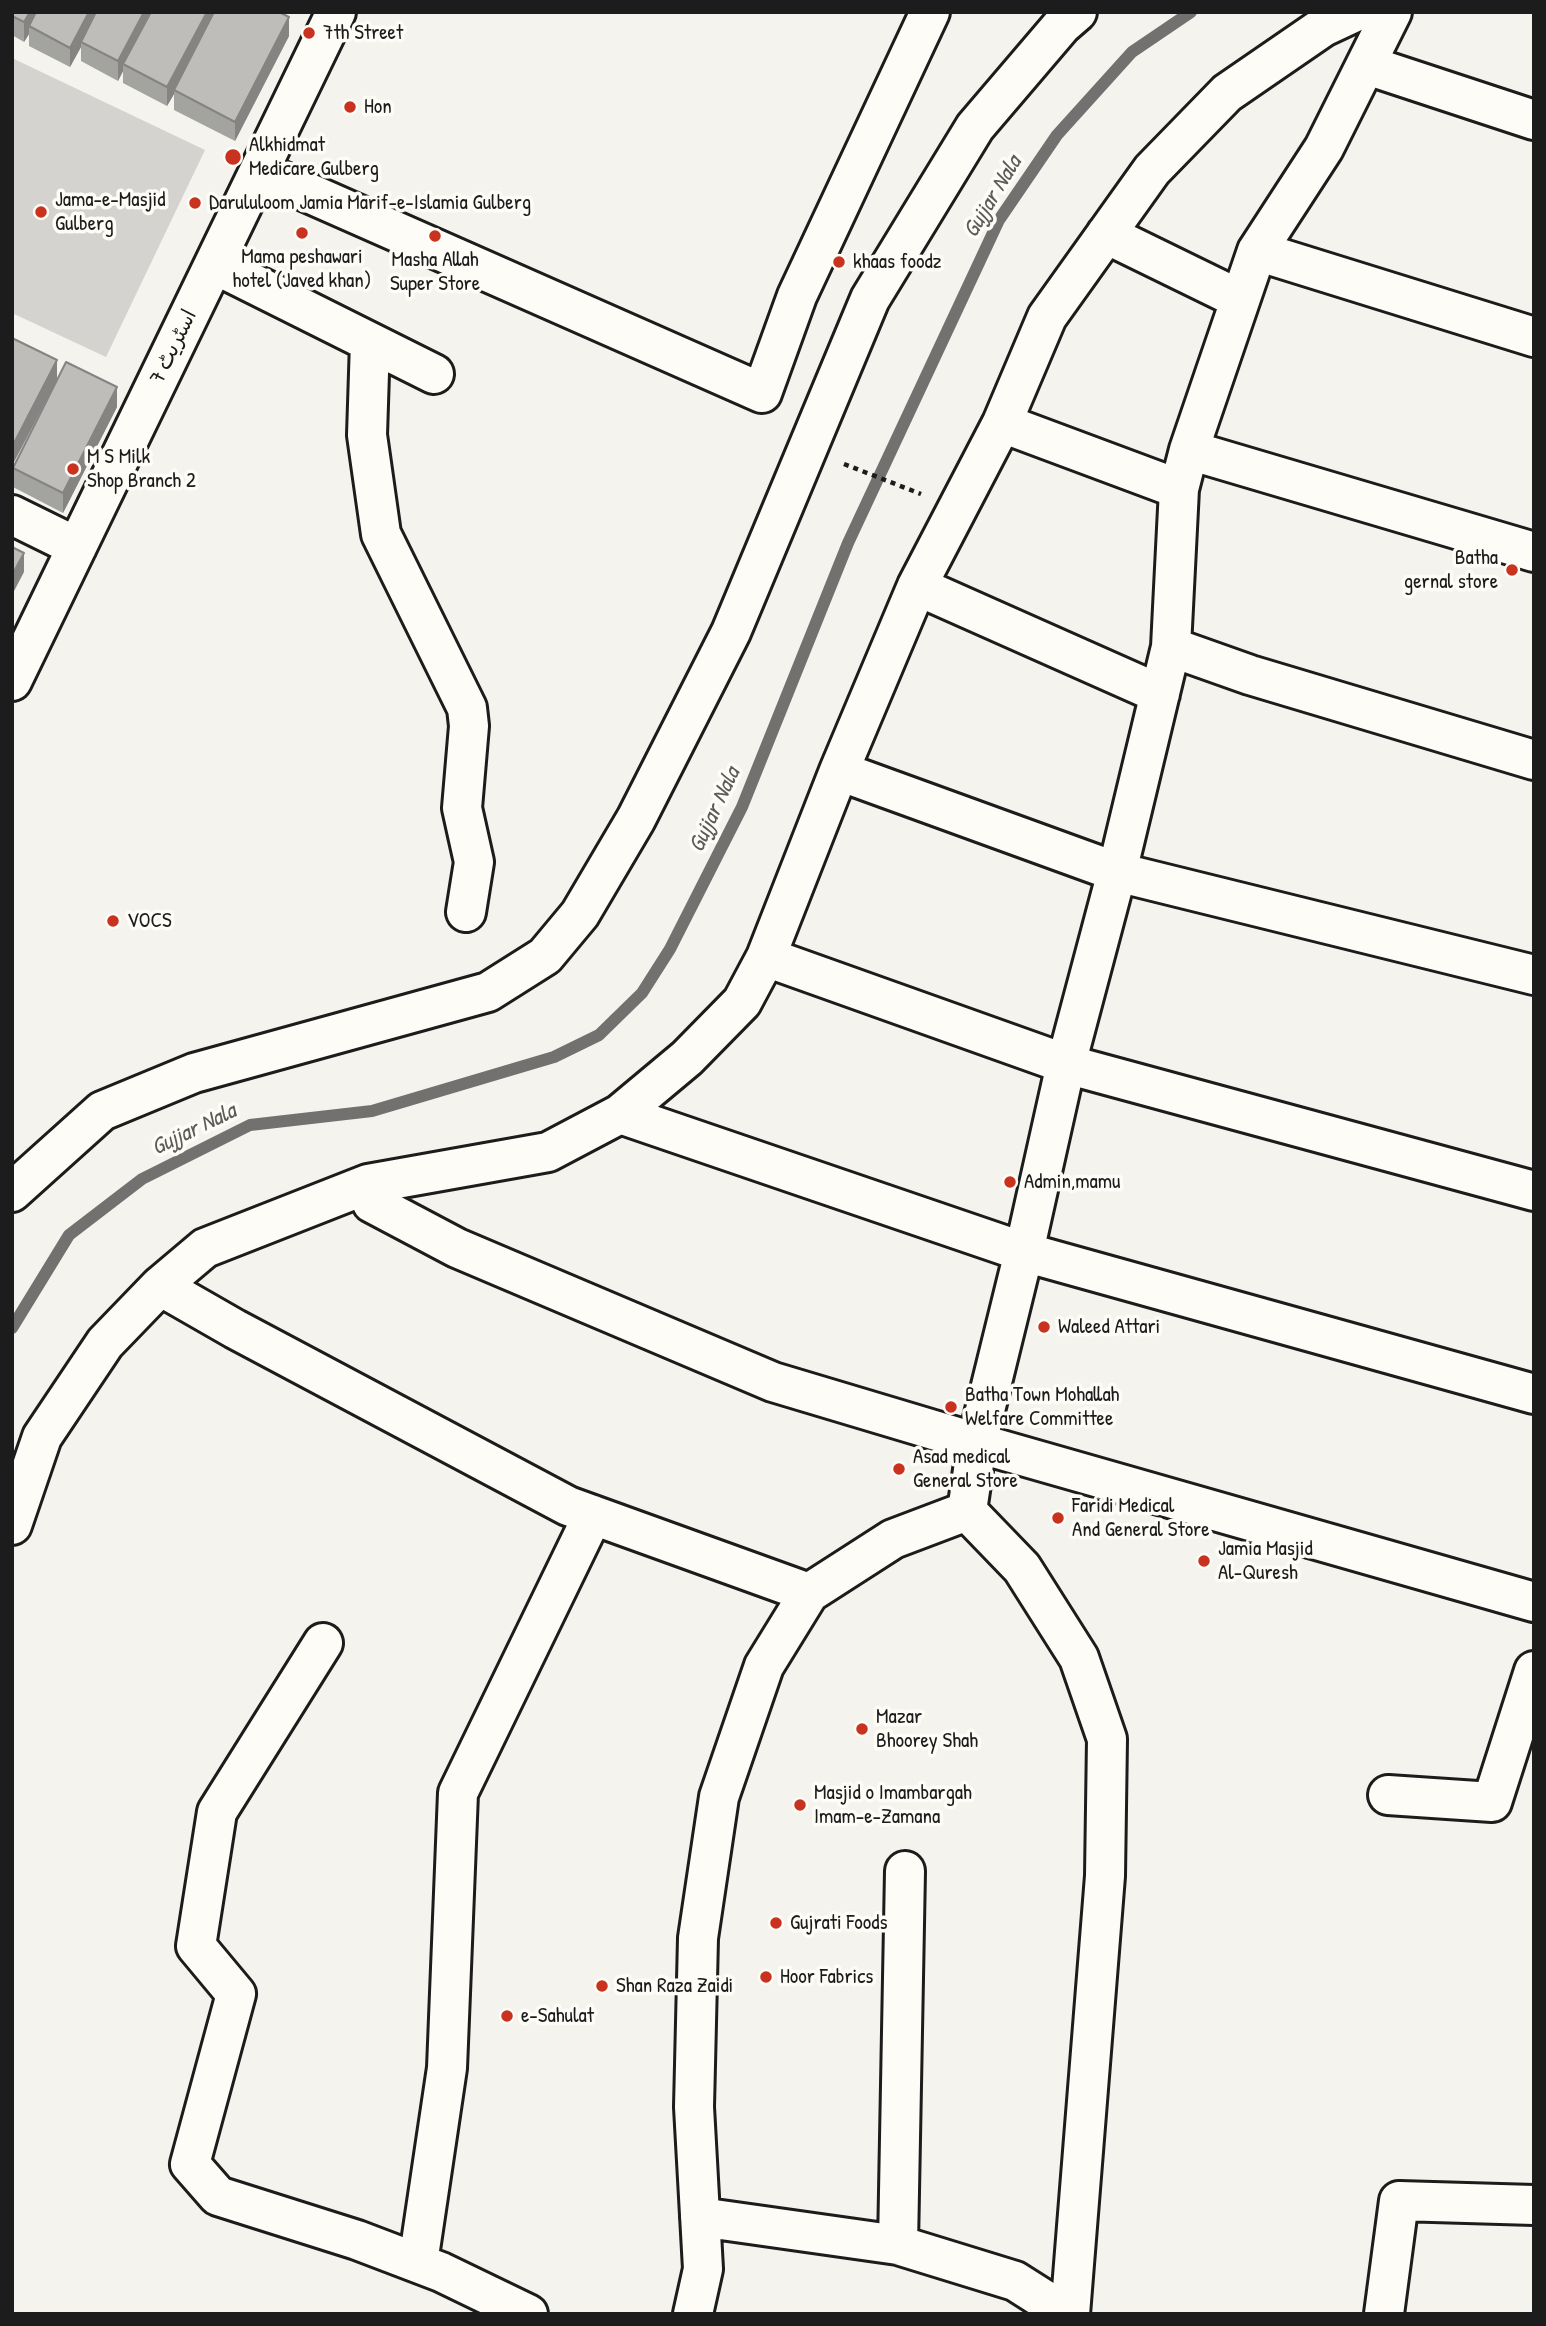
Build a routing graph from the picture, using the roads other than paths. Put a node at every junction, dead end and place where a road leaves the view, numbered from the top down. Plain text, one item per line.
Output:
1 (930, 12) edge
2 (1077, 12) edge
3 (1354, 12) edge
4 (1392, 12) edge
5 (331, 14) edge
6 (1367, 65) junction
7 (1534, 120) edge
8 (259, 171) junction
9 (1106, 234) junction
10 (1257, 251) junction
11 (214, 264) junction
12 (1239, 299) junction
13 (1534, 337) edge
14 (370, 342) junction
15 (434, 374) dead end
16 (1002, 423) junction
17 (1189, 450) junction
18 (1179, 489) junction
19 (12, 515) edge
20 (77, 547) junction
21 (1534, 552) edge
22 (917, 586) junction
23 (1171, 648) junction
24 (12, 681) edge
25 (1160, 694) junction
26 (1534, 760) edge
27 (839, 771) junction
28 (1117, 872) junction
29 (466, 912) dead end
30 (766, 957) junction
31 (1534, 975) edge
32 (1066, 1064) junction
33 (620, 1114) junction
34 (368, 1184) junction
35 (1534, 1191) edge
36 (12, 1192) edge
37 (1024, 1252) junction
38 (160, 1286) junction
39 (1534, 1394) edge
40 (977, 1443) junction
41 (967, 1511) junction
42 (593, 1515) junction
43 (12, 1525) edge
44 (809, 1593) junction
45 (1534, 1602) edge
46 (324, 1643) dead end
47 (1534, 1671) edge
48 (1388, 1795) dead end
49 (905, 1871) dead end
50 (1534, 2204) edge
51 (700, 2217) junction
52 (898, 2245) junction
53 (418, 2263) junction
54 (528, 2314) edge
55 (693, 2314) edge
56 (1069, 2314) edge
57 (1384, 2314) edge

1 - 8 street
2 - 36 street
3 - 9 street
4 - 6 street
5 - 8 street, اسٹریٹ 7
6 - 7 street
6 - 10 street
8 - 11 street, اسٹریٹ 7
9 - 12 street
9 - 16 street
10 - 12 street
10 - 13 street
11 - 14 street
11 - 20 street, اسٹریٹ 7
12 - 17 street
14 - 15 street
14 - 29 street
16 - 18 street
16 - 22 street
17 - 18 street
17 - 21 street
18 - 23 street
19 - 20 street
20 - 24 street, اسٹریٹ 7
22 - 25 street
22 - 27 street
23 - 25 street
23 - 26 street
25 - 28 street
27 - 28 street
27 - 30 street
28 - 31 street
28 - 32 street
30 - 32 street
30 - 33 street
32 - 35 street
32 - 37 street
33 - 34 street
33 - 37 street
34 - 38 street
34 - 40 street
37 - 39 street
37 - 40 street
38 - 42 street
38 - 43 street
40 - 41 street
40 - 45 street
41 - 44 street
41 - 56 street
42 - 44 street
42 - 53 street
44 - 51 street
46 - 53 street
47 - 48 street
49 - 52 street
50 - 57 street
51 - 52 street
51 - 55 street
52 - 56 street
53 - 54 street

